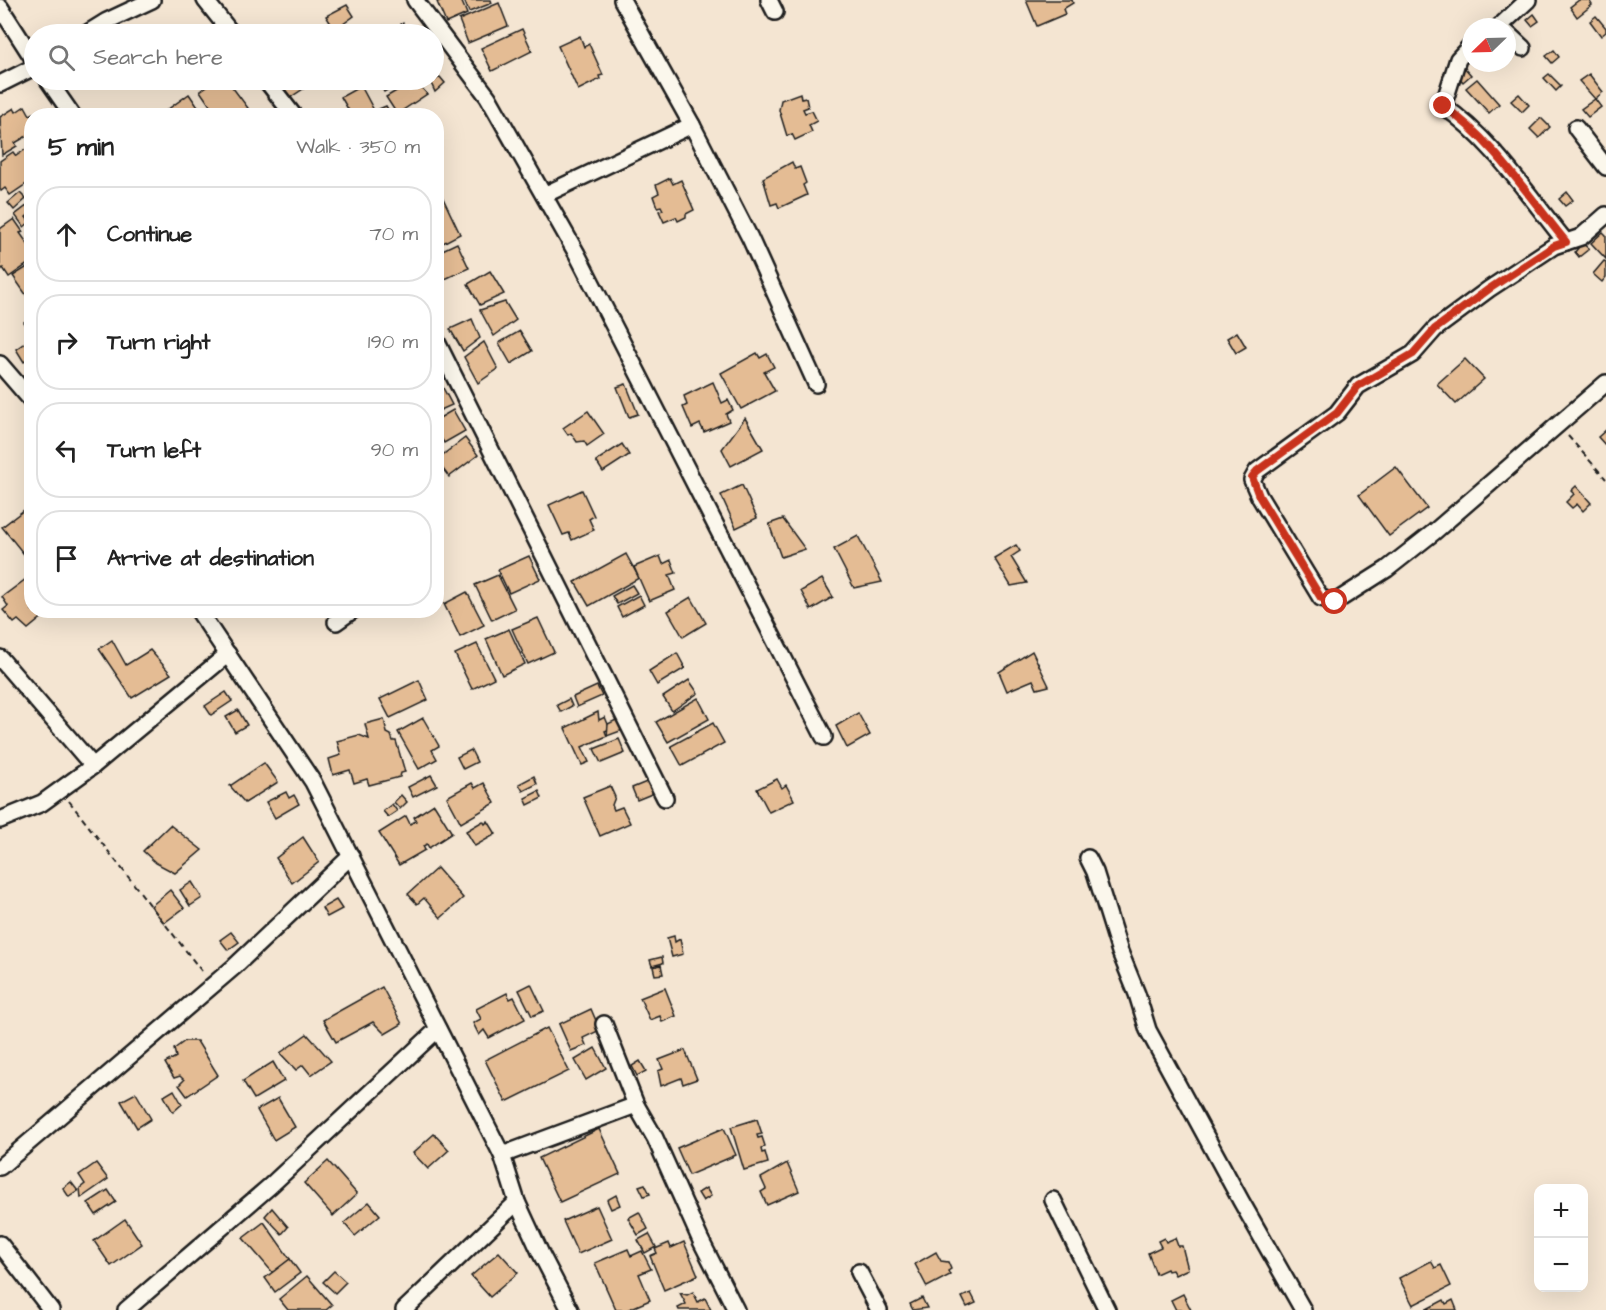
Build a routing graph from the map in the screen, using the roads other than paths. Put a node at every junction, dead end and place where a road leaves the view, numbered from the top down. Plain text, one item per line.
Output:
1 (152, 0) edge
2 (205, 0) edge
3 (415, 0) edge
4 (622, 0) edge
5 (1528, 0) edge
6 (0, 7) edge
7 (1509, 18) edge
8 (102, 24) edge
9 (224, 24) edge
10 (433, 24) edge
11 (444, 39) edge
12 (1516, 41) edge
13 (24, 44) edge
14 (1523, 48) dead end
15 (1462, 55) edge
16 (24, 72) edge
17 (0, 84) edge
18 (55, 90) edge
19 (274, 90) edge
20 (67, 108) edge
21 (288, 108) edge
22 (692, 125) junction
23 (1576, 128) dead end
24 (1606, 167) edge
25 (544, 195) junction
26 (1606, 215) edge
27 (1566, 242) junction
28 (444, 356) edge
29 (0, 364) edge
30 (1606, 383) edge
31 (816, 384) dead end
32 (24, 392) edge
33 (203, 618) edge
34 (342, 618) edge
35 (336, 622) dead end
36 (228, 654) junction
37 (0, 658) edge
38 (824, 737) dead end
39 (93, 766) junction
40 (666, 798) dead end
41 (0, 820) edge
42 (351, 856) junction
43 (1088, 858) dead end
44 (604, 1024) dead end
45 (438, 1029) junction
46 (636, 1105) junction
47 (502, 1155) junction
48 (0, 1167) edge
49 (1053, 1200) dead end
50 (517, 1202) junction
51 (0, 1244) edge
52 (859, 1272) dead end
53 (51, 1310) edge
54 (126, 1310) edge
55 (404, 1310) edge
56 (570, 1310) edge
57 (736, 1310) edge
58 (879, 1310) edge
59 (1107, 1310) edge
60 (1303, 1310) edge

1 - 8 street
2 - 9 street
3 - 10 street
4 - 22 street
5 - 7 street
6 - 13 street
11 - 25 street
12 - 14 street
15 - 27 street
16 - 17 street
18 - 20 street
19 - 21 street
22 - 25 street
22 - 31 street
23 - 24 street
25 - 38 street
26 - 27 street
27 - 30 street
28 - 40 street
29 - 32 street
33 - 36 street
34 - 35 street
36 - 39 street
36 - 42 street
37 - 39 street
39 - 41 street
42 - 45 street
42 - 48 street
43 - 60 street
44 - 46 street
45 - 47 street
45 - 54 street
46 - 47 street
46 - 57 street
47 - 50 street
49 - 59 street
50 - 55 street
50 - 56 street
51 - 53 street
52 - 58 street

